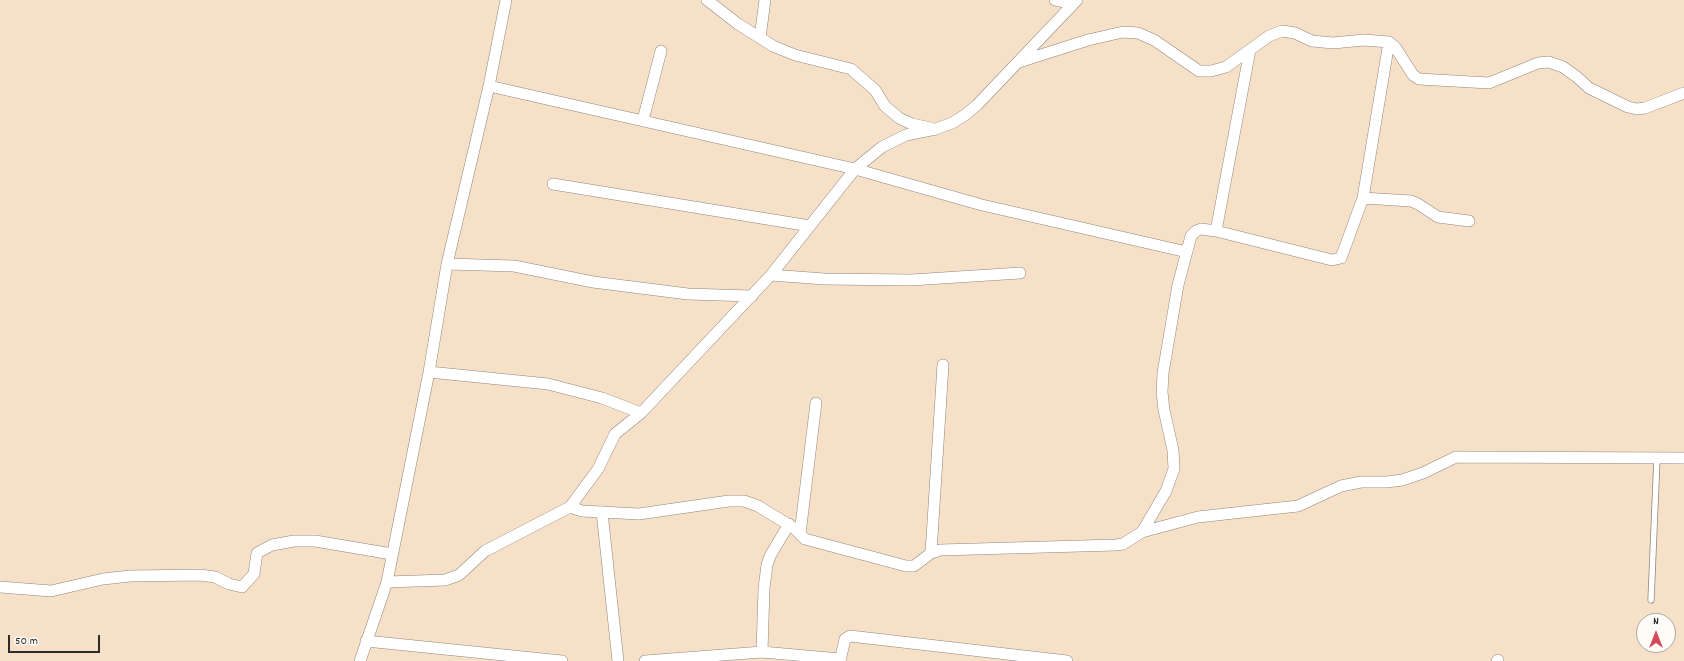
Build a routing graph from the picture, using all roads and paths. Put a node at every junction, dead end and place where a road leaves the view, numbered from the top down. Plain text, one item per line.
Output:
1 (506, 0) edge
2 (707, 0) edge
3 (765, 0) edge
4 (1055, 0) edge
5 (1074, 2) edge
6 (760, 38) junction
7 (1389, 42) junction
8 (1250, 50) junction
9 (661, 51) dead end
10 (1018, 62) junction
11 (489, 86) junction
12 (1684, 93) edge
13 (642, 120) junction
14 (936, 129) junction
15 (855, 169) junction
16 (553, 184) dead end
17 (1363, 198) junction
18 (1469, 221) dead end
19 (810, 226) junction
20 (1216, 231) junction
21 (1187, 252) junction
22 (447, 264) junction
23 (1020, 274) dead end
24 (771, 275) junction
25 (752, 296) junction
26 (944, 365) dead end
27 (428, 372) junction
28 (816, 403) dead end
29 (641, 413) junction
30 (1657, 458) junction
31 (1684, 458) edge
32 (570, 507) junction
33 (602, 512) junction
34 (789, 524) junction
35 (1142, 532) junction
36 (800, 534) junction
37 (931, 553) junction
38 (392, 554) junction
39 (387, 582) junction
40 (0, 587) edge
41 (1651, 600) dead end
42 (366, 641) junction
43 (762, 652) junction
44 (840, 660) edge
45 (360, 661) edge
46 (562, 661) edge
47 (618, 661) edge
48 (645, 661) edge
49 (1067, 661) edge

1 - 11 street
2 - 6 street
3 - 6 street
4 - 5 street
5 - 10 street
6 - 14 street
7 - 8 street
7 - 12 street
7 - 17 street
8 - 10 street
8 - 20 street
9 - 13 street
10 - 14 street
11 - 13 street
11 - 22 street
13 - 15 street
14 - 15 street
15 - 19 street
15 - 21 street
16 - 19 street
17 - 18 street
17 - 20 street
19 - 24 street
20 - 21 street
21 - 35 street
22 - 25 street
22 - 27 street
23 - 24 street
24 - 25 street
25 - 29 street
26 - 37 street
27 - 29 street
27 - 38 street
28 - 36 street
29 - 32 street
30 - 31 street
30 - 35 street
30 - 41 lane
32 - 33 street
32 - 39 street
33 - 34 street
33 - 47 street
34 - 36 street
34 - 43 street
35 - 37 street
36 - 37 street
38 - 39 street
38 - 40 street
39 - 42 street
42 - 45 street
42 - 46 street
43 - 44 street
43 - 48 street
44 - 49 street

